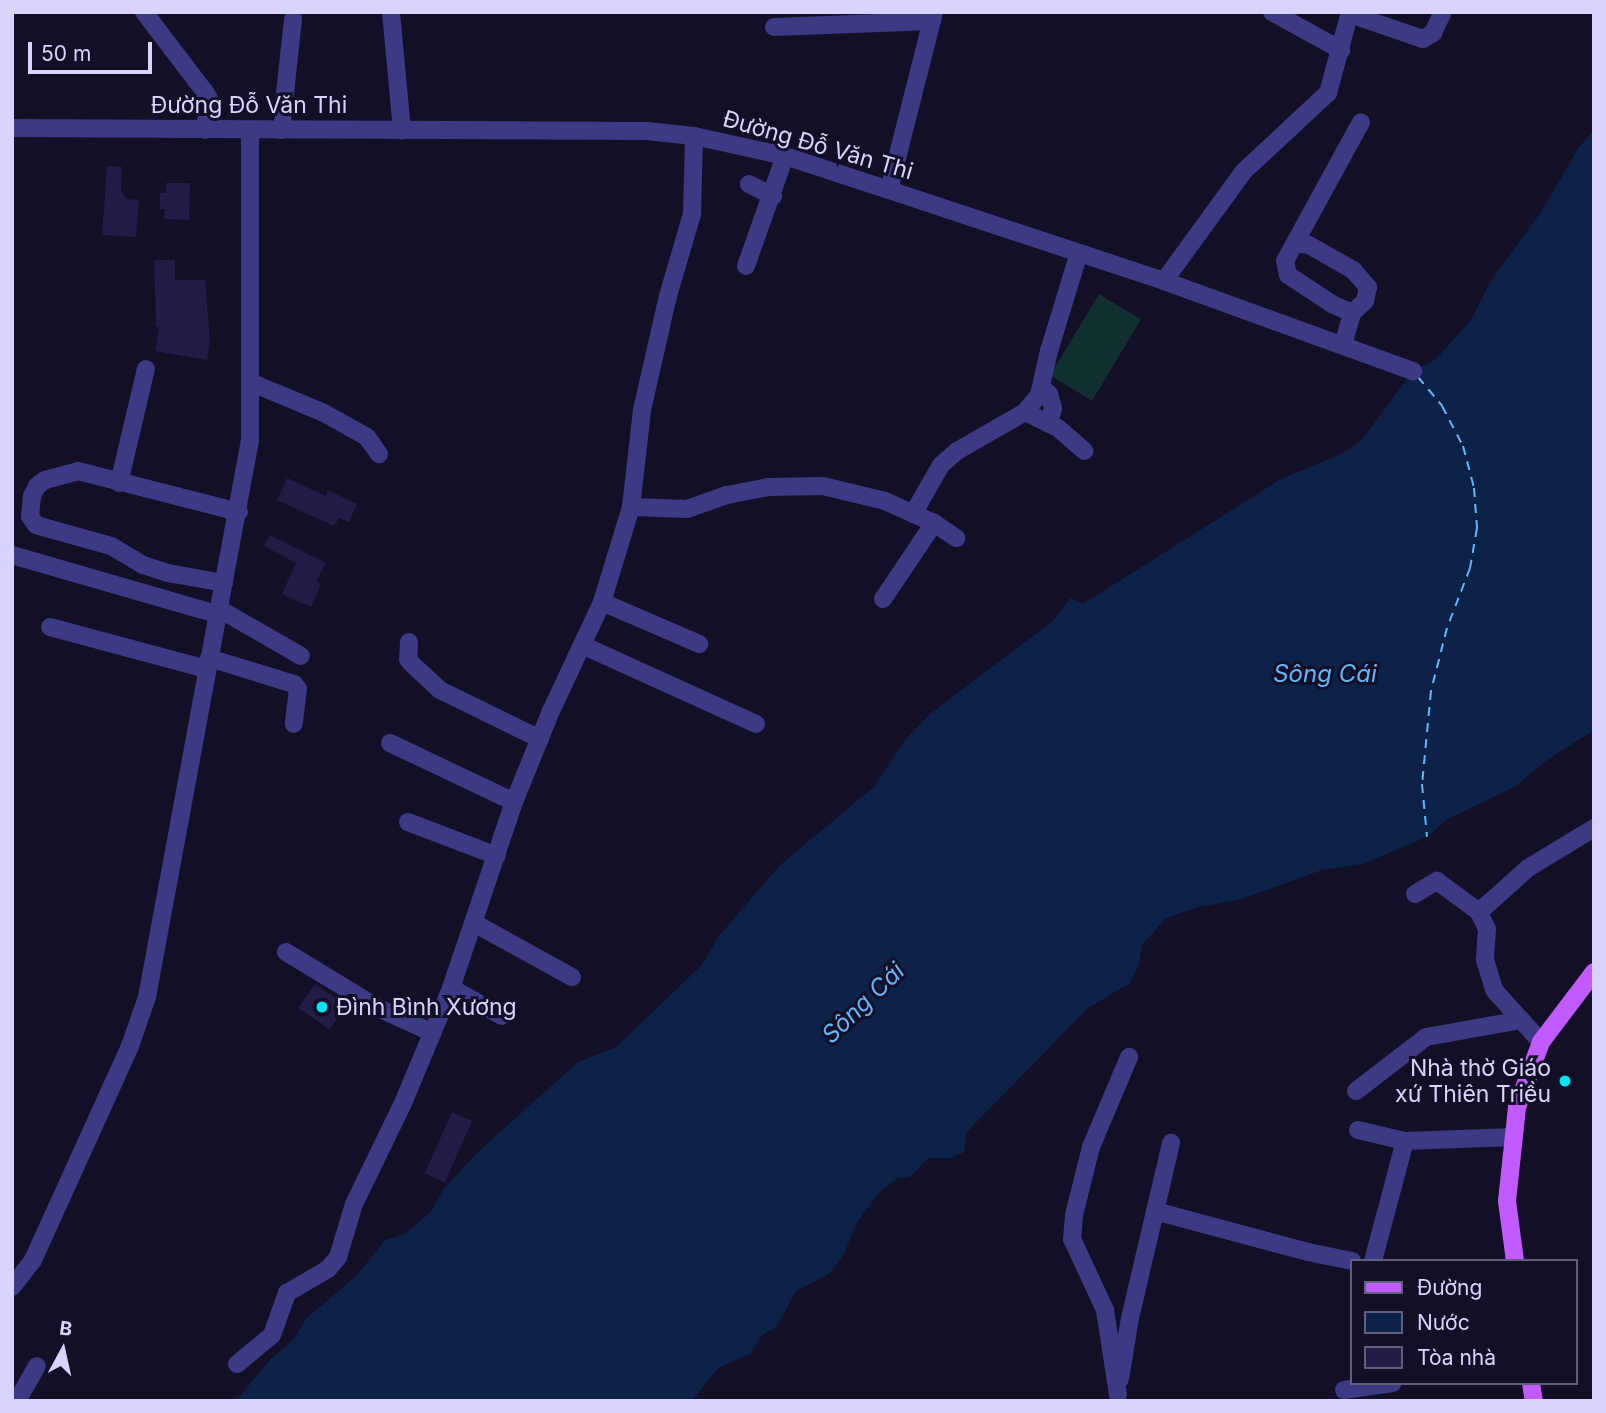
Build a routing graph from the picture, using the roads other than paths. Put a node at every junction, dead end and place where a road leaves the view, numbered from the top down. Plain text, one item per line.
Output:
1 (144, 12) edge
2 (391, 12) edge
3 (1272, 12) edge
4 (1443, 12) edge
5 (1350, 13) edge
6 (933, 16) edge
7 (293, 19) dead end
8 (774, 27) dead end
9 (1341, 50) junction
10 (1361, 122) dead end
11 (12, 128) edge
12 (205, 130) junction
13 (250, 130) junction
14 (281, 130) junction
15 (402, 130) junction
16 (694, 136) junction
17 (785, 156) junction
18 (749, 184) dead end
19 (889, 190) junction
20 (773, 196) junction
21 (1296, 243) junction
22 (1079, 253) junction
23 (747, 266) dead end
24 (1164, 281) junction
25 (1352, 313) junction
26 (1343, 345) junction
27 (146, 369) dead end
28 (1413, 371) dead end
29 (250, 382) junction
30 (1042, 388) junction
31 (1025, 412) junction
32 (1049, 423) junction
33 (1084, 451) dead end
34 (379, 454) dead end
35 (119, 482) junction
36 (631, 507) junction
37 (239, 512) junction
38 (913, 514) junction
39 (934, 523) junction
40 (956, 538) dead end
41 (12, 555) edge
42 (224, 583) junction
43 (884, 599) dead end
44 (602, 602) junction
45 (220, 612) junction
46 (50, 627) dead end
47 (409, 642) dead end
48 (582, 645) junction
49 (699, 645) dead end
50 (301, 656) dead end
51 (208, 664) junction
52 (294, 724) dead end
53 (756, 724) dead end
54 (540, 739) junction
55 (390, 743) dead end
56 (514, 802) junction
57 (408, 822) dead end
58 (1594, 828) edge
59 (498, 856) junction
60 (1415, 894) dead end
61 (1479, 912) junction
62 (474, 923) junction
63 (286, 952) dead end
64 (1594, 972) edge
65 (572, 977) dead end
66 (451, 988) junction
67 (502, 1016) dead end
68 (1521, 1020) junction
69 (432, 1034) junction
70 (1541, 1042) junction
71 (1129, 1057) dead end
72 (1356, 1091) dead end
73 (1358, 1130) dead end
74 (1514, 1137) junction
75 (1405, 1141) junction
76 (1171, 1143) dead end
77 (1155, 1211) junction
78 (1374, 1259) edge
79 (1515, 1259) edge
80 (1350, 1261) edge
81 (12, 1287) edge
82 (237, 1364) dead end
83 (37, 1366) dead end
84 (1379, 1385) edge
85 (1344, 1390) dead end
86 (1117, 1398) edge
87 (18, 1401) edge

1 - 12 street
2 - 15 street
3 - 9 street
4 - 5 street
5 - 9 street
6 - 8 street
6 - 19 street
7 - 14 street
9 - 24 street
10 - 21 street
11 - 12 street, Đường Đỗ Văn Thi
12 - 13 street, Đường Đỗ Văn Thi
13 - 14 street, Đường Đỗ Văn Thi
13 - 29 street
14 - 15 street, Đường Đỗ Văn Thi
15 - 16 street, Đường Đỗ Văn Thi
16 - 17 street, Đường Đỗ Văn Thi
16 - 36 street
17 - 19 street, Đường Đỗ Văn Thi
17 - 20 street
18 - 20 street
19 - 22 street, Đường Đỗ Văn Thi
20 - 23 street
21 - 25 street
21 - 25 street
22 - 24 street, Đường Đỗ Văn Thi
22 - 30 street
24 - 26 street, Đường Đỗ Văn Thi
25 - 26 street
26 - 28 street, Đường Đỗ Văn Thi
27 - 35 street
29 - 34 street
29 - 37 street
30 - 31 street
30 - 32 street
31 - 32 street
31 - 38 street
32 - 33 street
35 - 37 street
35 - 42 street
36 - 38 street
36 - 44 street
37 - 42 street
38 - 39 street
39 - 40 street
39 - 43 street
41 - 45 street
42 - 45 street
44 - 48 street
44 - 49 street
45 - 50 street
45 - 51 street
46 - 51 street
47 - 54 street
48 - 53 street
48 - 54 street
51 - 52 street
51 - 81 street
54 - 56 street
55 - 56 street
56 - 59 street
57 - 59 street
58 - 61 street
59 - 62 street
60 - 61 street
61 - 68 street
62 - 65 street
62 - 66 street
63 - 69 street
64 - 70 main road
66 - 67 street
66 - 69 street
68 - 70 street
68 - 72 street
69 - 82 street
70 - 74 main road
71 - 86 street
73 - 75 street
74 - 75 street
74 - 79 main road
75 - 78 street
76 - 77 street
77 - 80 street
77 - 86 street
83 - 87 street
84 - 85 street

